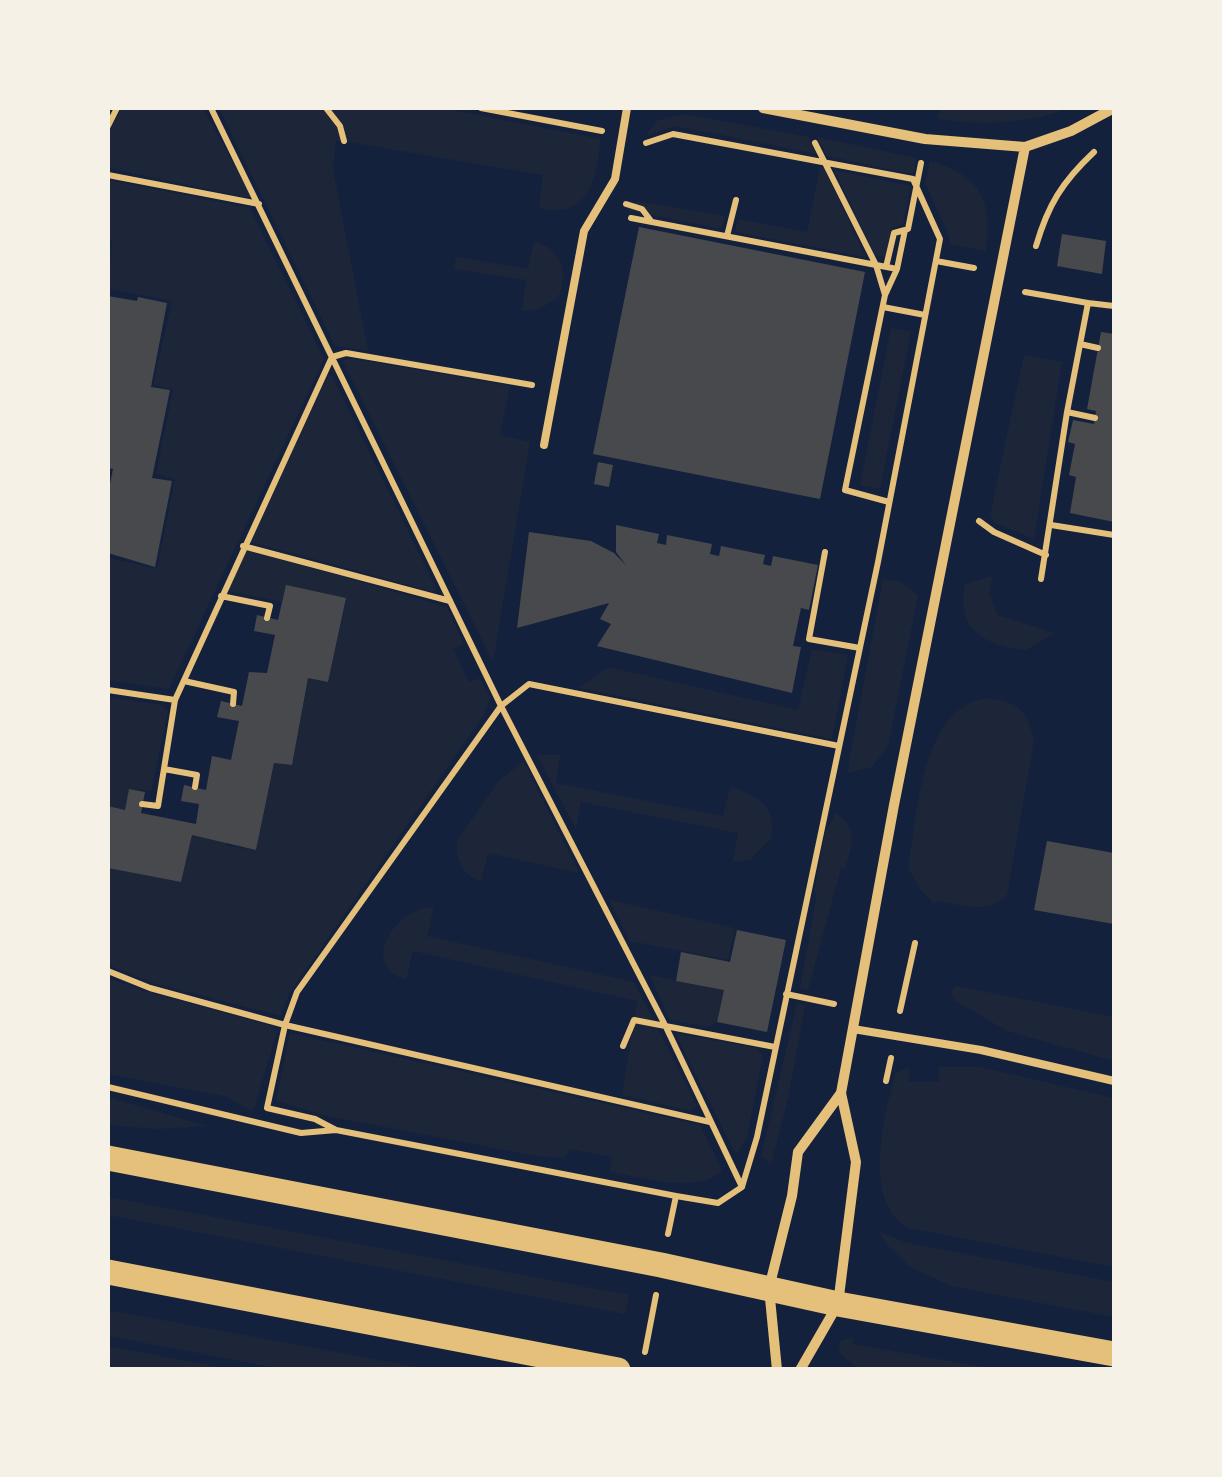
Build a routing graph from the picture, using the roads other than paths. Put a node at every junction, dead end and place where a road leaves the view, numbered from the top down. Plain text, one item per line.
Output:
1 (627, 108) edge
2 (763, 108) edge
3 (1114, 108) edge
4 (777, 109) edge
5 (1025, 148) junction
6 (544, 444) dead end
7 (853, 1029) junction
8 (1114, 1082) edge
9 (842, 1092) junction
10 (108, 1158) edge
11 (108, 1272) edge
12 (769, 1288) junction
13 (838, 1304) junction
14 (1114, 1354) edge
15 (618, 1370) edge
16 (777, 1370) edge
17 (800, 1370) edge

1 - 6 lane
2 - 4 street
3 - 5 street
4 - 5 street
5 - 7 street
7 - 8 lane
7 - 9 street
9 - 12 street
9 - 13 street
10 - 12 main road
11 - 15 main road
12 - 13 main road
12 - 16 street
13 - 14 main road
13 - 17 street

